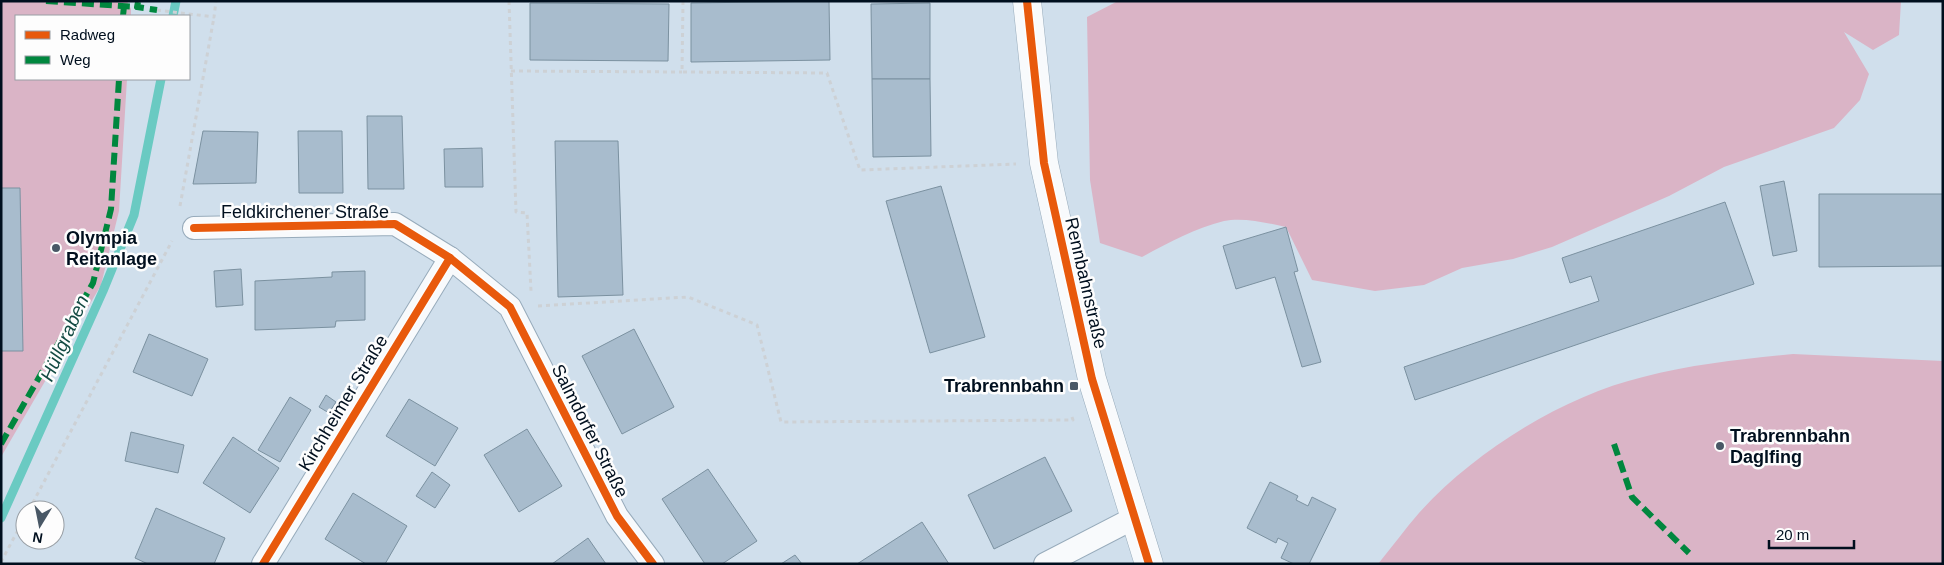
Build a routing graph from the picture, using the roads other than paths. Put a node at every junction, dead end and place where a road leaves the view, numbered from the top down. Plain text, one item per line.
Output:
1 (1027, 1) edge
2 (194, 228) road end
3 (450, 258) junction
4 (510, 307) joint
5 (1136, 517) junction
6 (263, 564) edge
7 (653, 564) edge
8 (1045, 564) edge
9 (1149, 564) edge

1 - 5 street, Rennbahnstraße
2 - 3 street, Feldkirchener Straße
3 - 4 street, Feldkirchener Straße
3 - 6 street, Kirchheimer Straße
4 - 7 street, Salmdorfer Straße
5 - 8 street
5 - 9 street, Rennbahnstraße

